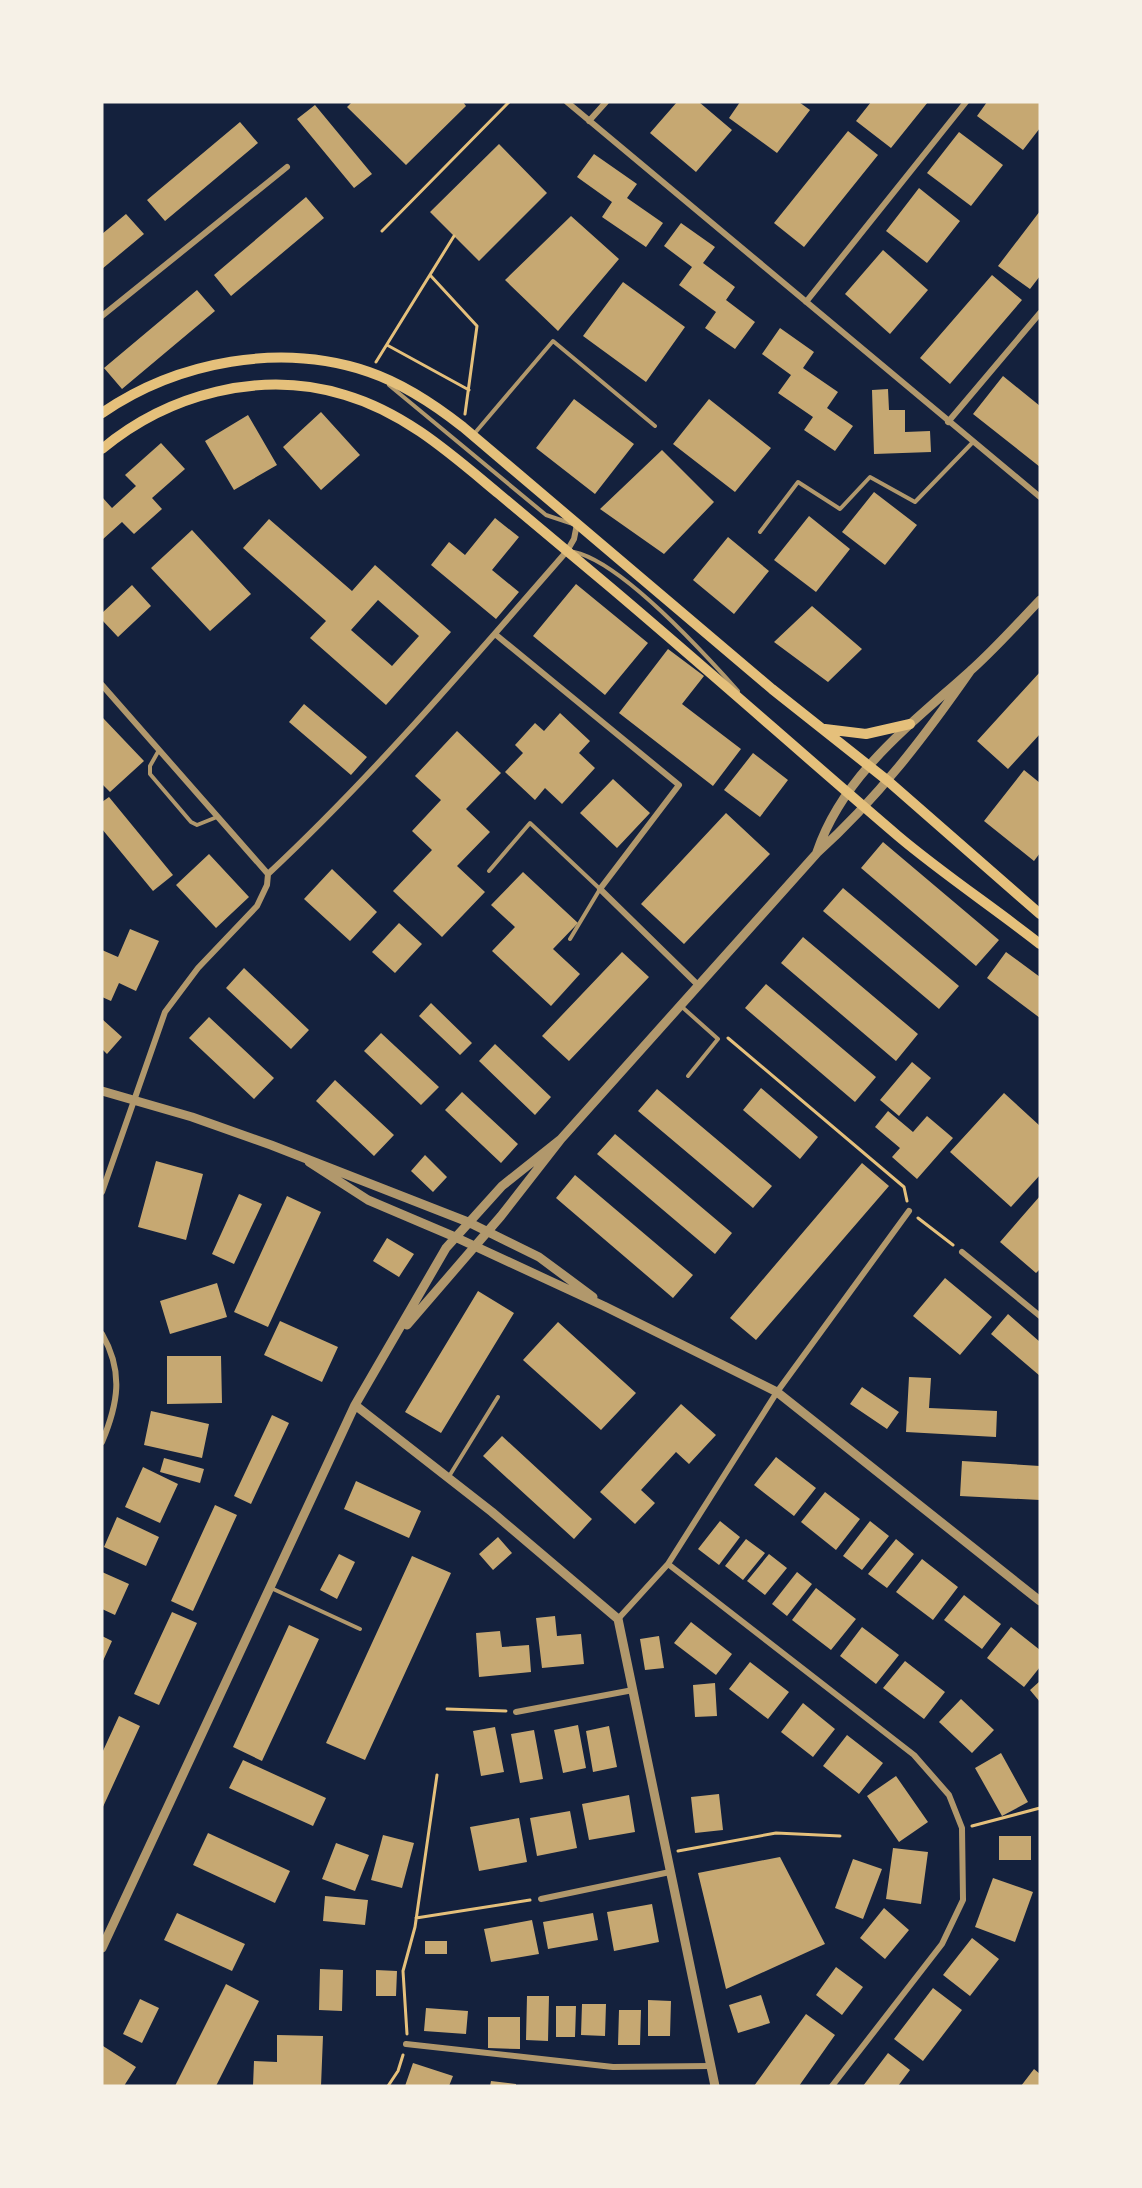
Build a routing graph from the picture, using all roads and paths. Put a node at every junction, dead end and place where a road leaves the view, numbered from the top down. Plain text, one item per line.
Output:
1 (509, 102) edge
2 (567, 102) edge
3 (606, 102) edge
4 (966, 102) edge
5 (590, 121) junction
6 (287, 167) dead end
7 (382, 231) dead end
8 (454, 236) dead end
9 (430, 275) junction
10 (806, 302) junction
11 (1040, 313) edge
12 (102, 316) edge
13 (387, 345) junction
14 (373, 374) junction
15 (469, 390) junction
16 (102, 412) edge
17 (948, 422) junction
18 (655, 426) dead end
19 (463, 427) junction
20 (473, 435) junction
21 (973, 442) junction
22 (102, 449) edge
23 (1040, 497) edge
24 (577, 524) junction
25 (760, 532) dead end
26 (567, 551) junction
27 (1040, 600) edge
28 (495, 634) junction
29 (971, 670) junction
30 (103, 689) edge
31 (910, 724) junction
32 (822, 729) junction
33 (159, 750) junction
34 (870, 766) junction
35 (888, 781) junction
36 (848, 791) junction
37 (865, 806) junction
38 (217, 817) junction
39 (817, 853) junction
40 (489, 871) dead end
41 (267, 874) junction
42 (600, 889) junction
43 (1040, 914) edge
44 (570, 939) dead end
45 (1040, 944) edge
46 (699, 986) junction
47 (681, 1006) junction
48 (722, 1032) dead end
49 (688, 1076) dead end
50 (102, 1091) edge
51 (135, 1100) junction
52 (561, 1139) junction
53 (309, 1162) junction
54 (102, 1192) edge
55 (909, 1211) junction
56 (468, 1222) junction
57 (489, 1231) junction
58 (455, 1237) junction
59 (476, 1246) junction
60 (962, 1252) joint
61 (604, 1306) junction
62 (1040, 1316) edge
63 (102, 1334) edge
64 (399, 1334) junction
65 (777, 1392) junction
66 (498, 1397) dead end
67 (355, 1406) junction
68 (102, 1442) edge
69 (448, 1478) junction
70 (668, 1564) junction
71 (269, 1587) junction
72 (1040, 1600) edge
73 (618, 1619) junction
74 (360, 1629) dead end
75 (633, 1690) junction
76 (447, 1709) dead end
77 (516, 1712) joint
78 (437, 1775) dead end
79 (1040, 1808) edge
80 (962, 1828) junction
81 (840, 1836) dead end
82 (667, 1853) junction
83 (670, 1872) junction
84 (542, 1899) joint
85 (416, 1918) junction
86 (102, 1948) edge
87 (406, 2044) junction
88 (710, 2066) junction
89 (388, 2086) edge
90 (715, 2086) edge
91 (832, 2086) edge

1 - 7 path
2 - 5 street
3 - 5 street
4 - 10 street
5 - 10 street
6 - 12 street
8 - 9 path
9 - 13 path
9 - 15 path
10 - 17 street
11 - 17 street
13 - 14 path
13 - 15 path
14 - 16 main road
14 - 19 main road
14 - 24 lane
15 - 19 path
17 - 21 street
18 - 20 lane
19 - 20 main road
20 - 24 main road
21 - 23 street
21 - 25 lane
22 - 26 main road
24 - 26 street
24 - 32 main road
26 - 28 street
26 - 36 main road
27 - 29 street
28 - 41 street
28 - 42 street
29 - 31 street
29 - 35 street
30 - 33 street
31 - 32 main road
31 - 34 street
32 - 34 main road
33 - 38 street
33 - 38 lane
34 - 35 main road
34 - 36 street
35 - 37 street
35 - 43 main road
36 - 37 main road
36 - 39 street
37 - 39 street
37 - 45 main road
38 - 41 street
39 - 46 street
40 - 42 lane
41 - 51 street
42 - 44 lane
42 - 46 street
46 - 47 street
47 - 49 lane
47 - 52 street
48 - 55 path
50 - 51 street
51 - 53 street
51 - 54 street
52 - 56 street
52 - 57 street
53 - 56 street
53 - 58 street
55 - 60 path
55 - 65 street
56 - 57 street
56 - 58 street
57 - 59 street
57 - 61 street
58 - 59 street
58 - 64 street
59 - 61 street
59 - 64 street
60 - 62 street
61 - 65 street
63 - 68 street
64 - 67 street
65 - 70 street
65 - 72 street
66 - 69 lane
67 - 69 street
67 - 71 street
69 - 73 street
70 - 73 street
70 - 80 street
71 - 74 lane
71 - 86 street
73 - 75 street
75 - 77 street
75 - 82 street
76 - 77 path
78 - 85 path
79 - 80 path
80 - 91 street
81 - 82 path
82 - 83 street
83 - 84 street
83 - 88 street
84 - 85 path
85 - 87 path
87 - 88 street
87 - 89 path
88 - 90 street

